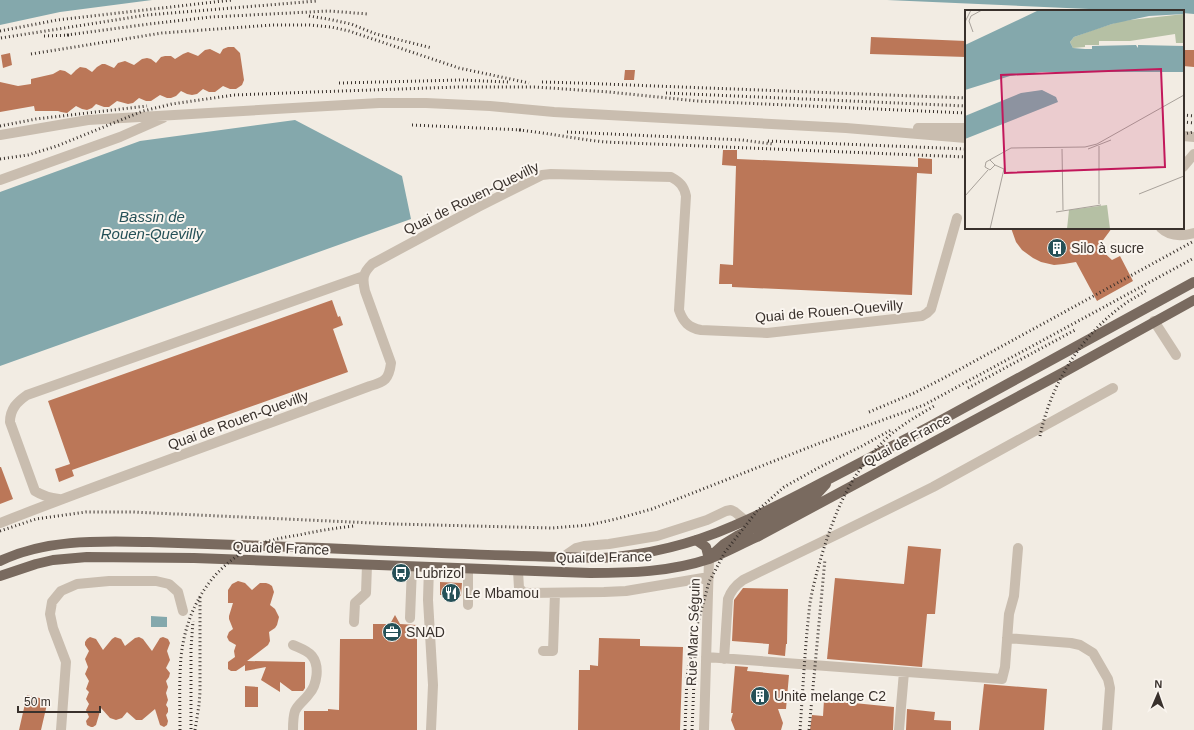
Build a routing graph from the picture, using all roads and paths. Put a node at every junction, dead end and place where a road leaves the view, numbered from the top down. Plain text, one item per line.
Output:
1 (168, 116) junction
2 (846, 128) junction
3 (965, 128) edge
4 (0, 136) edge
5 (1184, 136) edge
6 (1194, 137) edge
7 (965, 138) edge
8 (1190, 157) edge
9 (1184, 166) edge
10 (0, 180) edge
11 (957, 218) dead end
12 (1162, 229) edge
13 (1194, 233) edge
14 (364, 276) junction
15 (1194, 282) edge
16 (1194, 300) edge
17 (1154, 321) junction
18 (1176, 355) dead end
19 (1114, 388) dead end
20 (832, 477) junction
21 (61, 499) junction
22 (746, 521) junction
23 (0, 522) edge
24 (696, 540) junction
25 (1018, 548) dead end
26 (563, 558) junction
27 (709, 559) junction
28 (0, 561) edge
29 (367, 565) junction
30 (412, 567) junction
31 (429, 567) junction
32 (468, 569) junction
33 (518, 571) junction
34 (0, 576) edge
35 (709, 577) junction
36 (555, 593) junction
37 (468, 605) dead end
38 (184, 611) dead end
39 (410, 618) dead end
40 (354, 622) dead end
41 (1007, 638) junction
42 (292, 645) dead end
43 (543, 651) dead end
44 (706, 657) junction
45 (724, 658) junction
46 (904, 672) junction
47 (61, 730) edge
48 (293, 730) edge
49 (431, 730) edge
50 (704, 730) edge
51 (899, 730) edge
52 (1107, 730) edge

1 - 2 street
1 - 4 street
1 - 10 street
2 - 3 street
2 - 7 street
5 - 6 street
8 - 9 street
11 - 14 street, Quai de Rouen-Quevilly
12 - 13 street
14 - 21 street, Quai de Rouen-Quevilly
14 - 21 street
15 - 20 main road, Quai de France
16 - 17 main road, Quai de France
17 - 18 street
17 - 27 main road, Quai de France
19 - 45 street
20 - 22 main road, Quai de France
20 - 27 main road
21 - 23 street, Quai de Rouen-Quevilly
22 - 24 main road, Quai de France
22 - 26 street
24 - 26 main road, Quai de France
24 - 27 main road, Rue Marc Séguin
25 - 41 street
26 - 28 main road, Quai de France
27 - 33 main road, Quai de France
27 - 35 street, Rue Marc Séguin
29 - 30 main road, Quai de France
29 - 34 main road, Quai de France
29 - 40 street
30 - 31 main road, Quai de France
30 - 39 street
31 - 32 main road, Quai de France
31 - 49 street
32 - 33 main road, Quai de France
32 - 37 street
33 - 36 street
35 - 36 street
35 - 44 street, Rue Marc Séguin
36 - 43 street
38 - 47 street
41 - 46 street
41 - 52 street
42 - 48 street
44 - 45 street
44 - 50 street, Rue Marc Séguin
45 - 46 street
46 - 51 street

